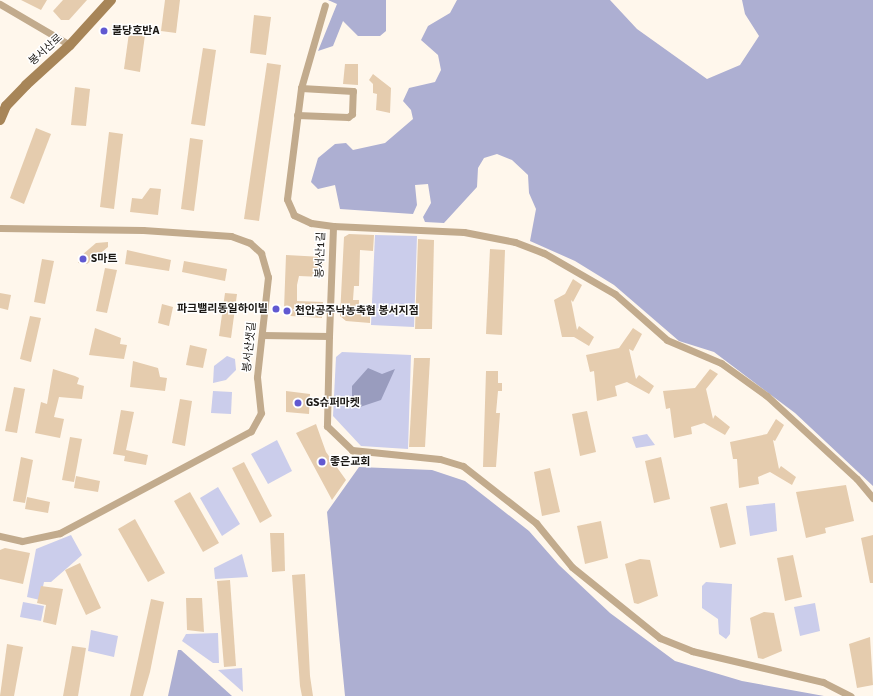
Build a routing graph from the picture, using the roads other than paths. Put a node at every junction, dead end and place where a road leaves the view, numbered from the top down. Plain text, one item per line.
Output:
1 (105, 0) edge
2 (111, 0) edge
3 (0, 4) edge
4 (325, 5) dead end
5 (67, 44) junction
6 (301, 88) junction
7 (0, 110) edge
8 (297, 115) junction
9 (0, 120) edge
10 (333, 226) junction
11 (0, 228) edge
12 (262, 335) junction
13 (328, 336) junction
14 (873, 498) edge
15 (0, 536) edge
16 (851, 696) edge

1 - 5 street, 봉서산로
2 - 5 street, 봉서산로
3 - 5 street
4 - 6 street, 봉서산1길
5 - 7 street, 봉서산로
5 - 9 street, 봉서산로
6 - 8 street, 봉서산1길
6 - 8 street
8 - 10 street, 봉서산1길
10 - 13 street, 봉서산1길
10 - 14 street
11 - 12 street, 봉서산샛길
12 - 13 street
12 - 15 street, 봉서산샛길
13 - 16 street, 봉서산1길

